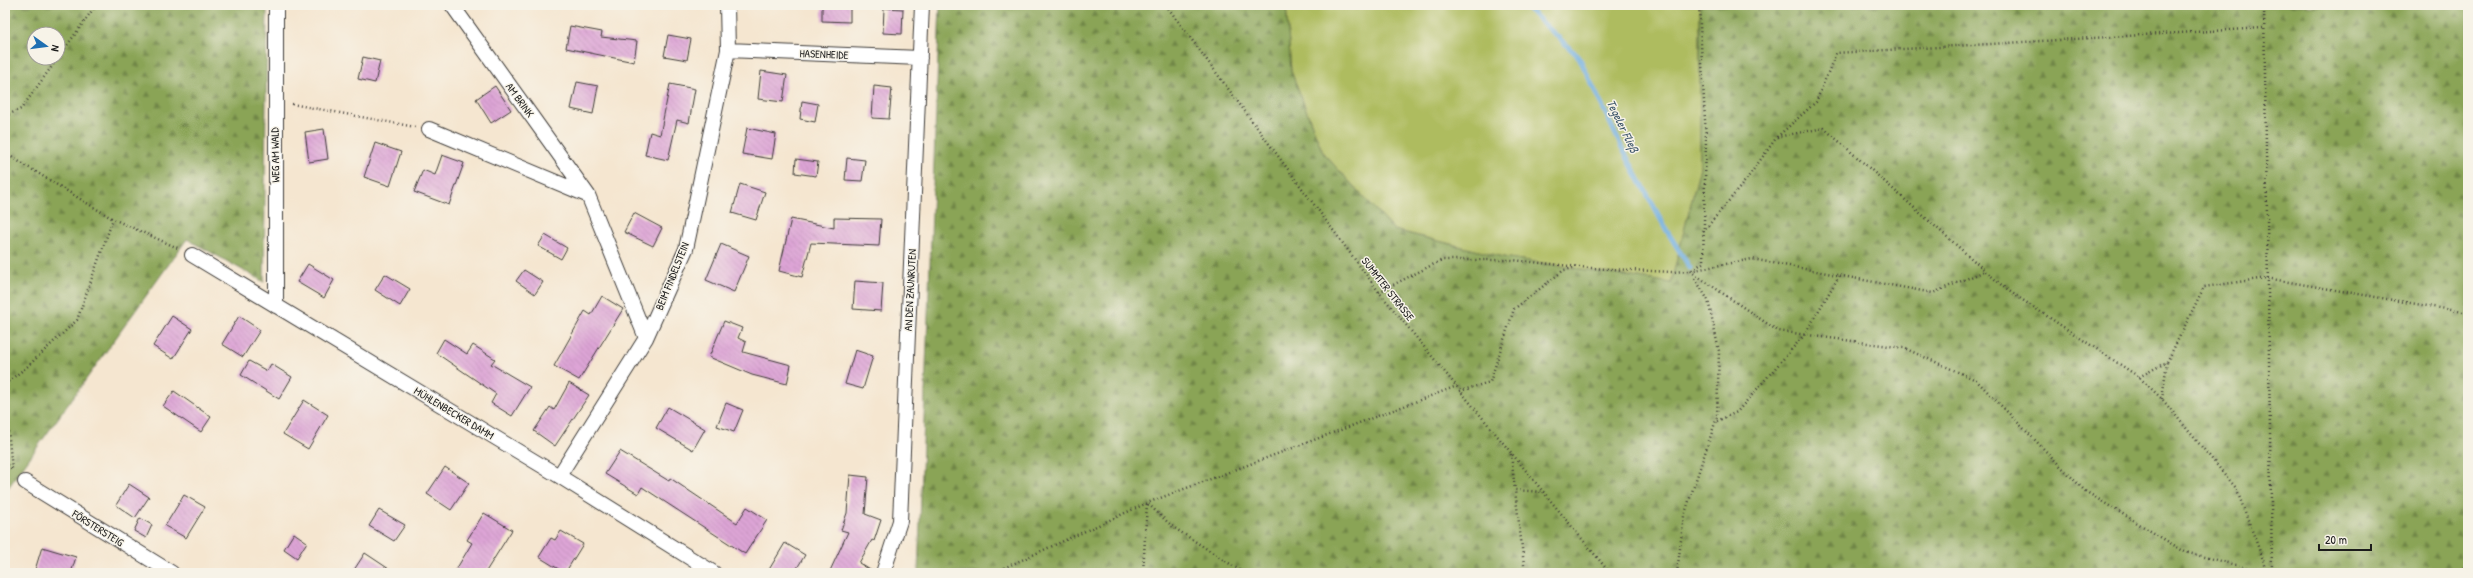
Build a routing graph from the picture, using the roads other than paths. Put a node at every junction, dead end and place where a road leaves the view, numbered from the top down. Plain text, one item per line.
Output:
1 (276, 5) edge
2 (452, 5) edge
3 (727, 5) edge
4 (922, 5) edge
5 (728, 50) junction
6 (920, 58) junction
7 (429, 129) road end
8 (588, 195) junction
9 (192, 255) road end
10 (276, 306) junction
11 (646, 338) junction
12 (559, 476) junction
13 (25, 482) dead end
14 (156, 569) edge
15 (172, 573) edge
16 (714, 573) edge
17 (883, 573) edge

1 - 10 street, WEG AM WALD
2 - 8 street, AM BRINK
3 - 5 street, BEIM FINDELSTEIN
4 - 6 street, AN DEN ZAUNRUTEN
5 - 6 street, HASENHEIDE
5 - 11 street, BEIM FINDELSTEIN
6 - 17 street, AN DEN ZAUNRUTEN
7 - 8 street
8 - 11 street, AM BRINK
9 - 10 street, MÜHLENBECKER DAMM
10 - 12 street, MÜHLENBECKER DAMM
11 - 12 street, BEIM FINDELSTEIN
12 - 16 street, MÜHLENBECKER DAMM
13 - 14 street, FÖRSTERSTEIG
14 - 15 street, FÖRSTERSTEIG

